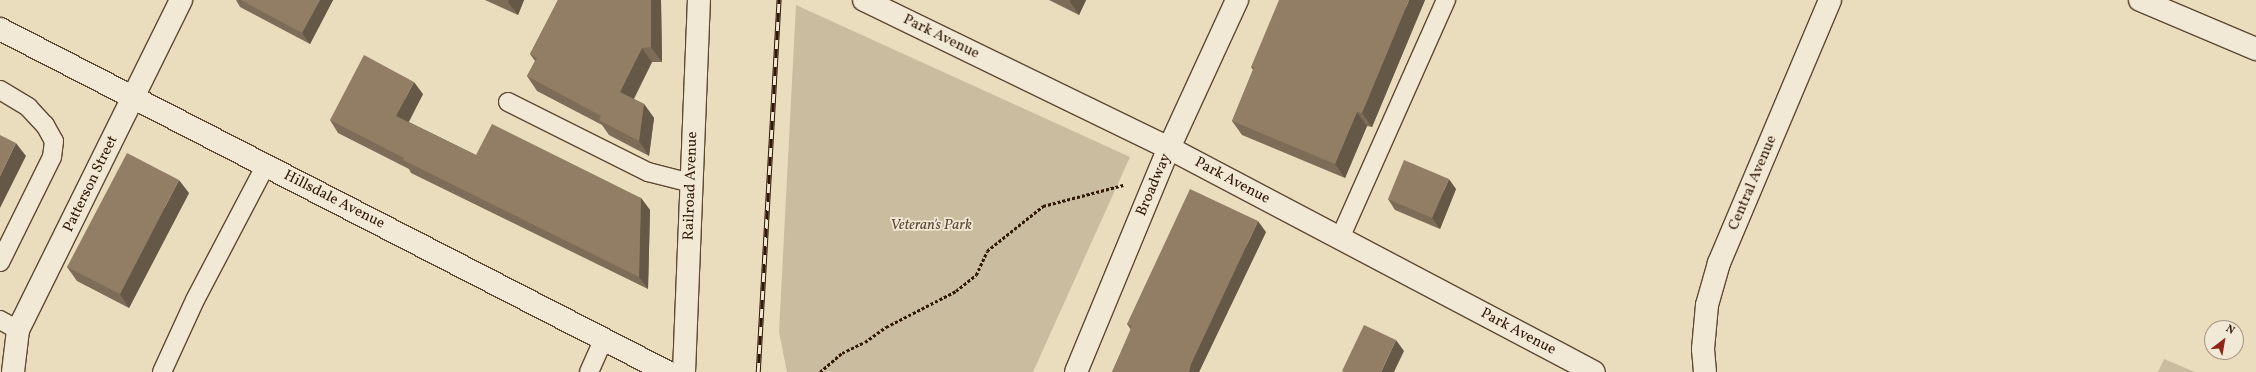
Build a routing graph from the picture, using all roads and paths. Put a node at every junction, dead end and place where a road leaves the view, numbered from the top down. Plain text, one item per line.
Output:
1 (181, 0) edge
2 (700, 0) edge
3 (864, 0) edge
4 (1237, 0) edge
5 (1446, 0) edge
6 (1830, 0) edge
7 (2140, 0) edge
8 (0, 29) edge
9 (2256, 49) edge
10 (0, 90) edge
11 (134, 98) junction
12 (508, 102) dead end
13 (1169, 148) junction
14 (266, 165) junction
15 (691, 183) junction
16 (1154, 184) junction
17 (1340, 238) junction
18 (0, 262) edge
19 (9, 325) edge
20 (604, 339) junction
21 (13, 372) edge
22 (162, 372) edge
23 (589, 372) edge
24 (667, 372) edge
25 (684, 372) edge
26 (820, 372) edge
27 (1076, 372) edge
28 (1594, 372) edge
29 (1705, 372) edge

1 - 11 street, Patterson Street
2 - 15 street, Railroad Avenue
3 - 13 street, Park Avenue
4 - 13 street, Broadway
5 - 17 lane
6 - 29 street, Central Avenue
7 - 9 street
8 - 11 street, Hillsdale Avenue
10 - 18 lane
11 - 14 street, Hillsdale Avenue
11 - 19 street, Patterson Street
12 - 15 lane
13 - 16 street, Broadway
13 - 17 street, Park Avenue
14 - 20 street, Hillsdale Avenue
14 - 22 lane
15 - 25 street, Railroad Avenue
16 - 26 path
16 - 27 street, Broadway
17 - 28 street, Park Avenue
19 - 21 street, Patterson Street
20 - 23 lane
20 - 24 street, Hillsdale Avenue

